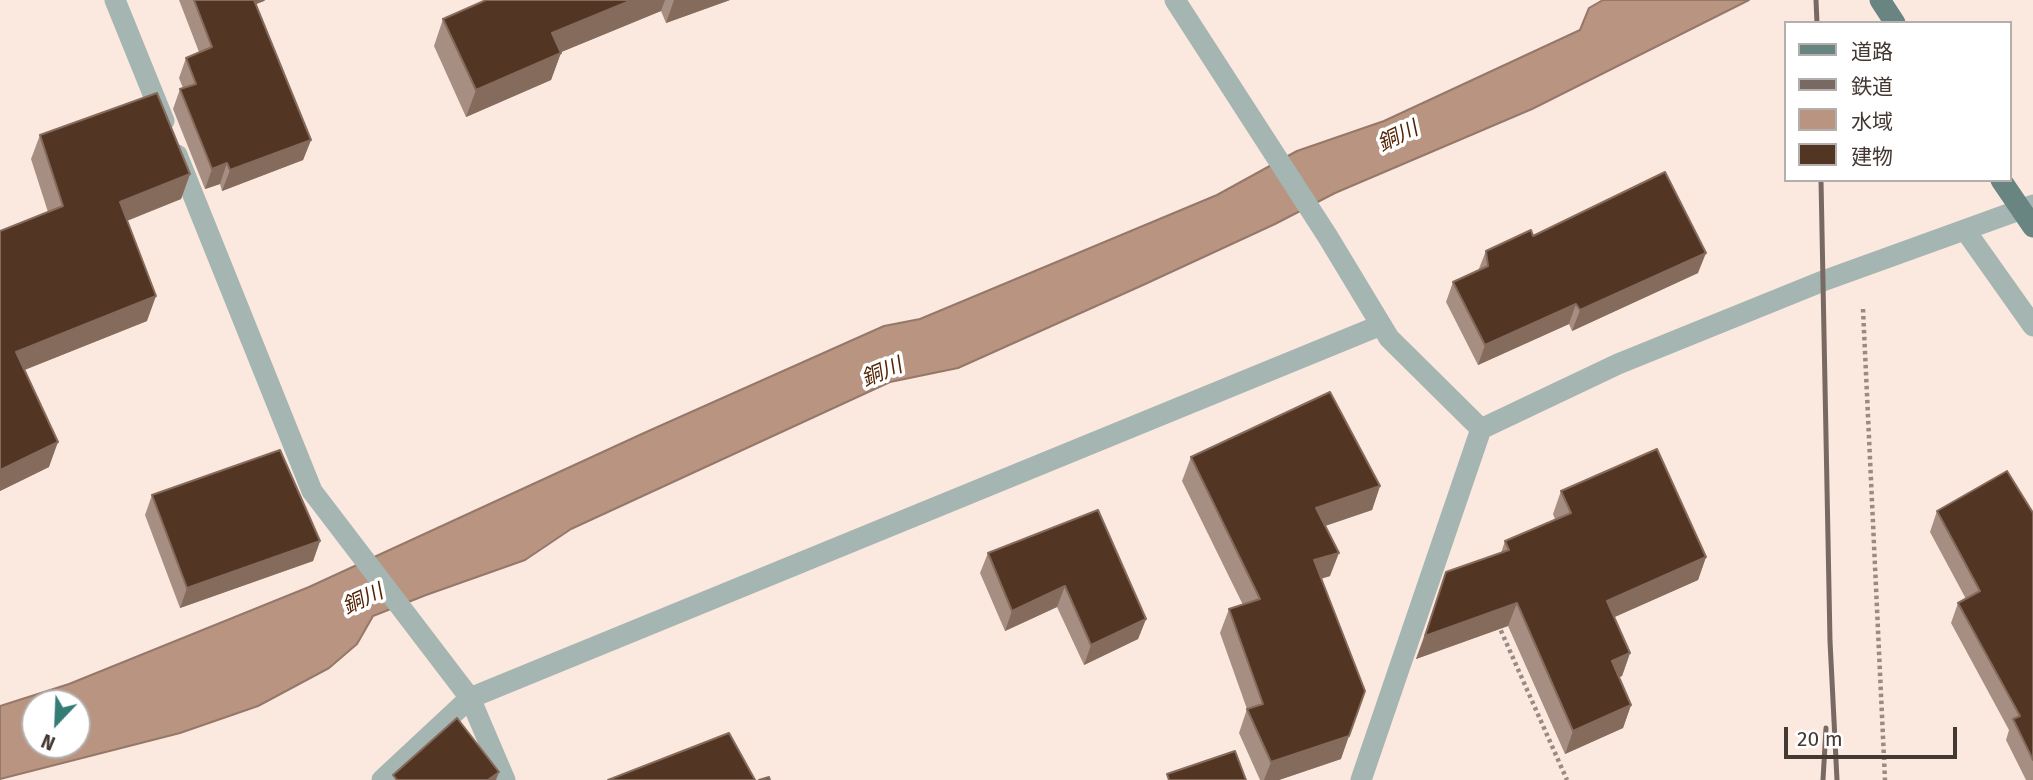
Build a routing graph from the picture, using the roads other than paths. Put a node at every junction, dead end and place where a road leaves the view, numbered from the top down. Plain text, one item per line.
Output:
1 (115, 0) edge
2 (1175, 0) edge
3 (1880, 0) edge
4 (1894, 21) edge
5 (2002, 182) edge
6 (2033, 205) edge
7 (2033, 227) edge
8 (1965, 230) junction
9 (1381, 325) junction
10 (2033, 326) edge
11 (1481, 429) junction
12 (470, 698) junction
13 (383, 780) edge
14 (505, 780) edge
15 (1361, 780) edge

1 - 12 street
2 - 9 street
3 - 4 main road
5 - 7 main road, bridge
6 - 8 street
8 - 10 street
8 - 11 street
9 - 11 street
9 - 12 street
11 - 15 street
12 - 13 street
12 - 14 street

